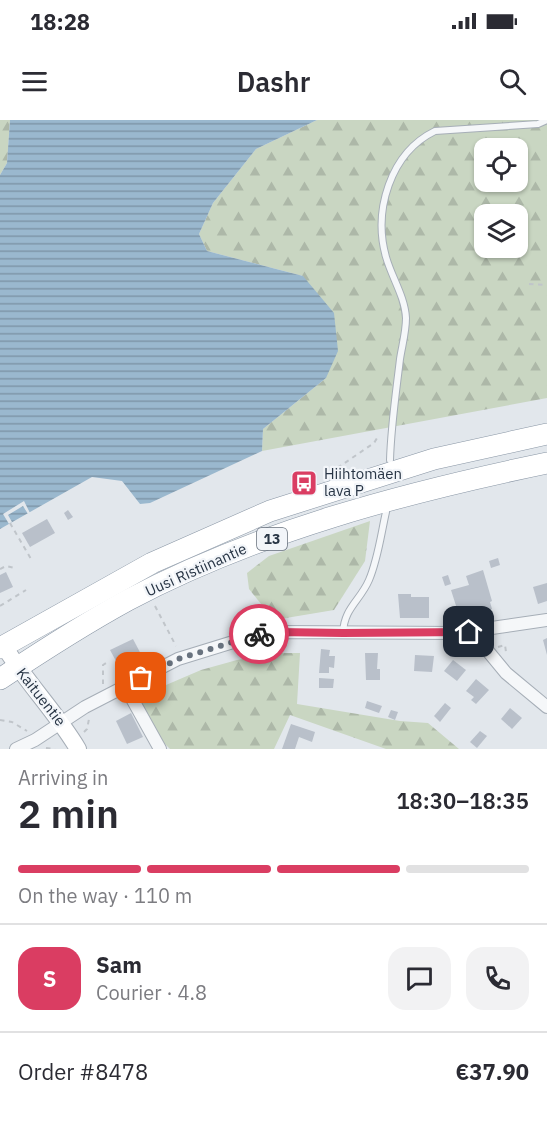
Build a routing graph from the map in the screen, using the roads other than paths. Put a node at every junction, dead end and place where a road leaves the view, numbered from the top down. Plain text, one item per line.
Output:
1 (547, 120) edge
2 (547, 434) edge
3 (390, 460) dead end
4 (547, 463) edge
5 (386, 512) dead end
6 (547, 620) edge
7 (482, 631) junction
8 (343, 633) junction
9 (2, 647) edge
10 (9, 673) edge
11 (125, 686) junction
12 (547, 707) edge
13 (62, 722) junction
14 (75, 744) edge
15 (37, 745) edge
16 (16, 749) edge
17 (160, 749) edge

1 - 3 lane
2 - 9 highway, Uusi Ristiinantie / 13
4 - 10 highway, Uusi Ristiinantie / 13
5 - 8 lane
6 - 7 street
7 - 8 street
7 - 12 street
8 - 11 street
9 - 10 street, Kaituentie
10 - 13 street, Kaituentie
11 - 13 street
11 - 17 street
13 - 14 street, Kaituentie
13 - 15 street
15 - 16 street

